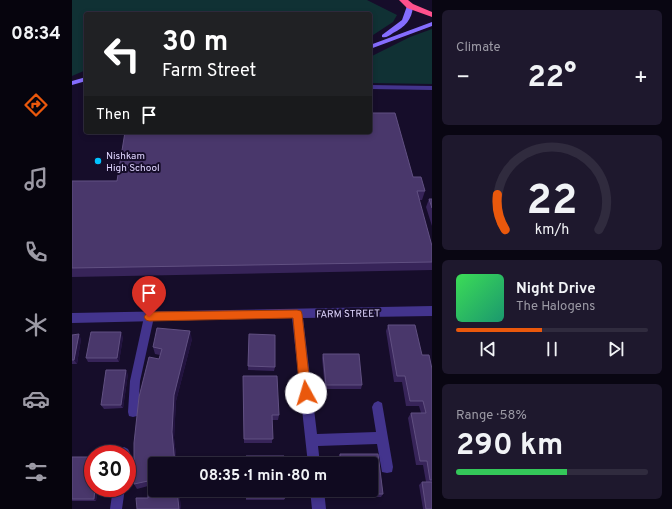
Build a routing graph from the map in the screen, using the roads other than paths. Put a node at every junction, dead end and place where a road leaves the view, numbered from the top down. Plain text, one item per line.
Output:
1 (403, 0) edge
2 (410, 6) junction
3 (432, 15) edge
4 (432, 24) edge
5 (372, 45) edge
6 (372, 45) edge
7 (84, 80) edge
8 (72, 83) edge
9 (372, 87) edge
10 (432, 88) edge
11 (432, 311) edge
12 (297, 314) junction
13 (149, 317) junction
14 (72, 318) edge
15 (378, 407) dead end
16 (133, 412) dead end
17 (382, 438) junction
18 (311, 440) junction
19 (313, 457) edge
20 (387, 467) dead end
21 (118, 497) edge
22 (318, 497) edge
23 (116, 509) edge
24 (319, 509) edge

1 - 2 highway
2 - 3 highway
2 - 5 street
4 - 6 street
7 - 8 street
9 - 10 lane
11 - 12 street, FARM STREET
12 - 13 street, FARM STREET
12 - 18 street
13 - 14 street, FARM STREET
13 - 16 lane
15 - 17 street
17 - 18 street
17 - 20 street
18 - 19 street
21 - 23 lane
22 - 24 street

